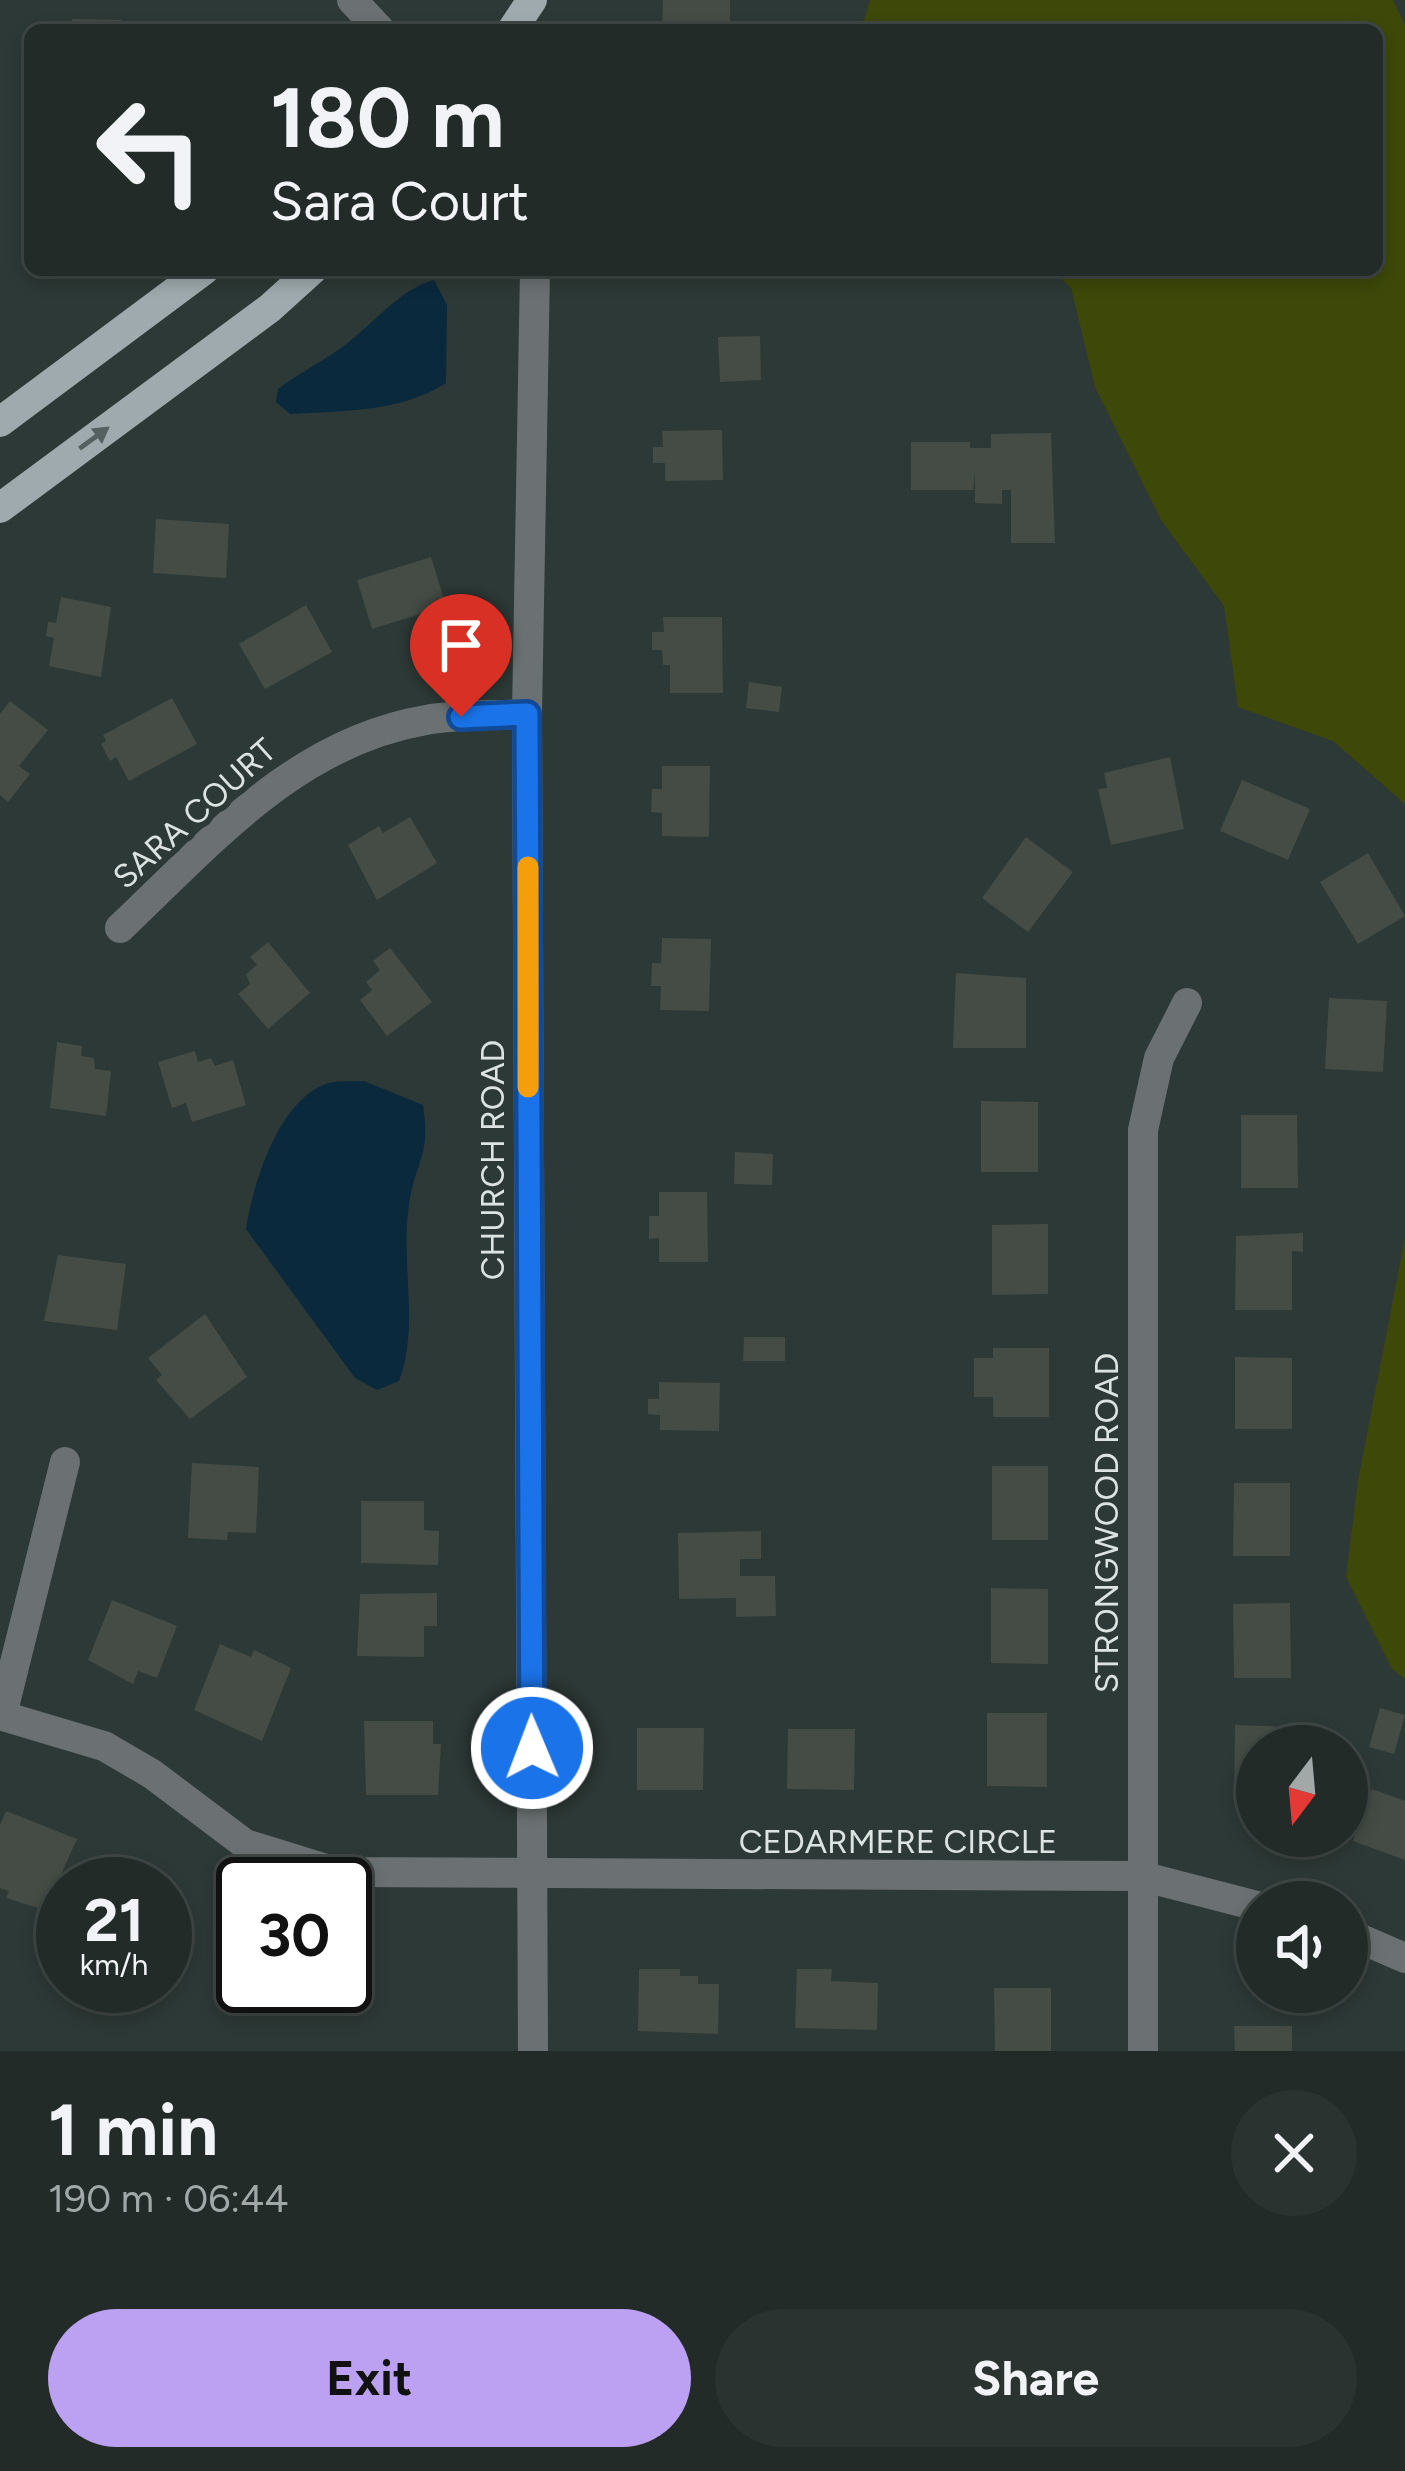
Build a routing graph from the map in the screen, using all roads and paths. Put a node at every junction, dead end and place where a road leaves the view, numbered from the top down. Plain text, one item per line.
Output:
1 (352, 0) edge
2 (374, 24) edge
3 (196, 276) edge
4 (305, 276) edge
5 (535, 276) edge
6 (0, 422) edge
7 (0, 508) edge
8 (527, 714) junction
9 (120, 928) dead end
10 (1186, 1003) dead end
11 (64, 1462) dead end
12 (1, 1715) edge
13 (534, 1875) junction
14 (1141, 1876) junction
15 (1236, 1901) edge
16 (1368, 1943) edge
17 (1405, 1958) edge
18 (533, 2051) edge
19 (1143, 2051) edge

1 - 2 street
3 - 6 main road
7 -> 4 main road
5 - 8 street, CHURCH ROAD
8 - 9 street, SARA COURT
8 - 13 street, CHURCH ROAD
10 - 14 street, STRONGWOOD ROAD
11 - 12 street
12 - 13 street, CEDARMERE CIRCLE
13 - 14 street, CEDARMERE CIRCLE
13 - 18 street, CHURCH ROAD
14 - 15 street, CEDARMERE CIRCLE
14 - 19 street, STRONGWOOD ROAD
16 - 17 street

